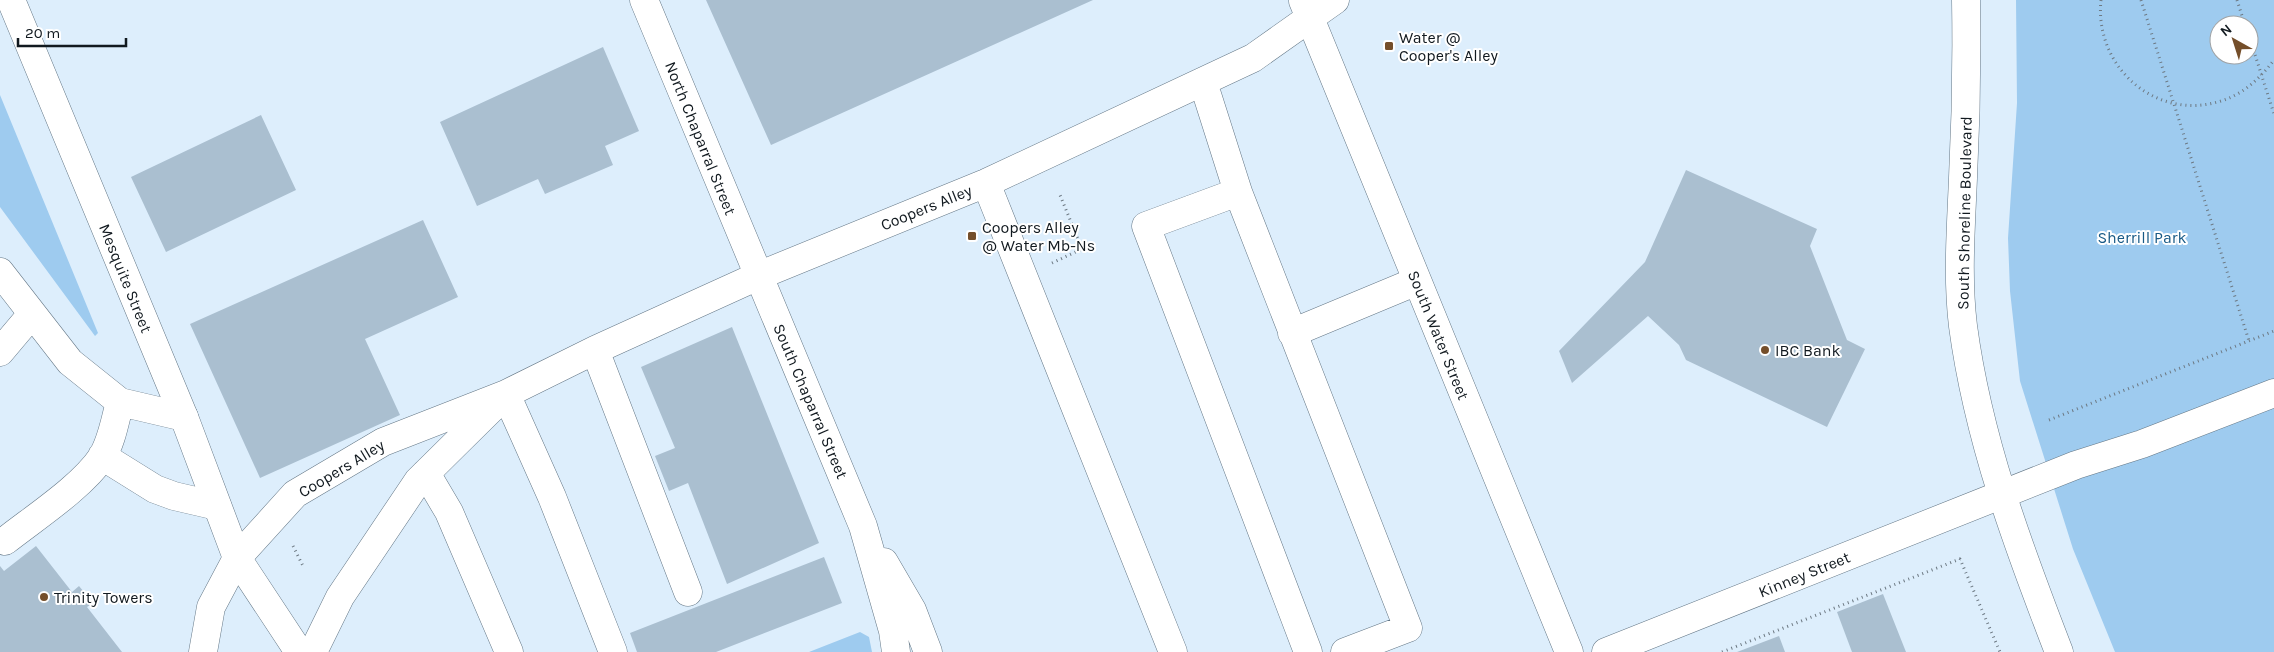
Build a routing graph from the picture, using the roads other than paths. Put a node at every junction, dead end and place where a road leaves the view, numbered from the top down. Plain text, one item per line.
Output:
1 (11, 0) edge
2 (644, 0) edge
3 (1335, 0) edge
4 (1966, 0) edge
5 (1306, 9) edge
6 (1203, 82) junction
7 (986, 183) junction
8 (1238, 192) junction
9 (0, 272) edge
10 (758, 276) junction
11 (1417, 281) junction
12 (32, 314) junction
13 (1292, 333) junction
14 (595, 350) junction
15 (0, 352) edge
16 (2274, 393) edge
17 (506, 394) junction
18 (120, 402) junction
19 (184, 417) junction
20 (102, 456) junction
21 (426, 473) junction
22 (2001, 496) junction
23 (217, 506) junction
24 (863, 526) junction
25 (5, 541) dead end
26 (236, 558) junction
27 (688, 592) dead end
28 (203, 652) edge
29 (299, 652) edge
30 (313, 652) edge
31 (509, 652) edge
32 (613, 652) edge
33 (896, 652) edge
34 (928, 652) edge
35 (1173, 652) edge
36 (1308, 652) edge
37 (1345, 652) edge
38 (1569, 652) edge
39 (1606, 652) edge
40 (2059, 652) edge

1 - 19 street, Mesquite Street
2 - 10 street, North Chaparral Street
3 - 5 street, Coopers Alley
4 - 22 street, South Shoreline Boulevard
5 - 6 street, Coopers Alley
5 - 11 street, South Water Street
6 - 7 street, Coopers Alley
6 - 8 street
7 - 10 street, Coopers Alley
7 - 35 street
8 - 13 street
8 - 36 street
9 - 12 street
10 - 14 street, Coopers Alley
10 - 24 street, South Chaparral Street
11 - 13 street
11 - 38 street, South Water Street
12 - 15 street
12 - 18 street
13 - 37 street
14 - 17 street, Coopers Alley
14 - 27 street
16 - 22 street, Kinney Street
17 - 21 street, Coopers Alley
17 - 26 street, Coopers Alley
17 - 32 street
18 - 19 street
18 - 20 street
19 - 23 street, Mesquite Street
20 - 23 street
20 - 25 street
21 - 30 street, Coopers Alley
21 - 31 street
22 - 39 street, Kinney Street
22 - 40 street, South Shoreline Boulevard
23 - 26 street, Mesquite Street
24 - 33 street
24 - 34 street
26 - 28 street, Coopers Alley
26 - 29 street, Mesquite Street

